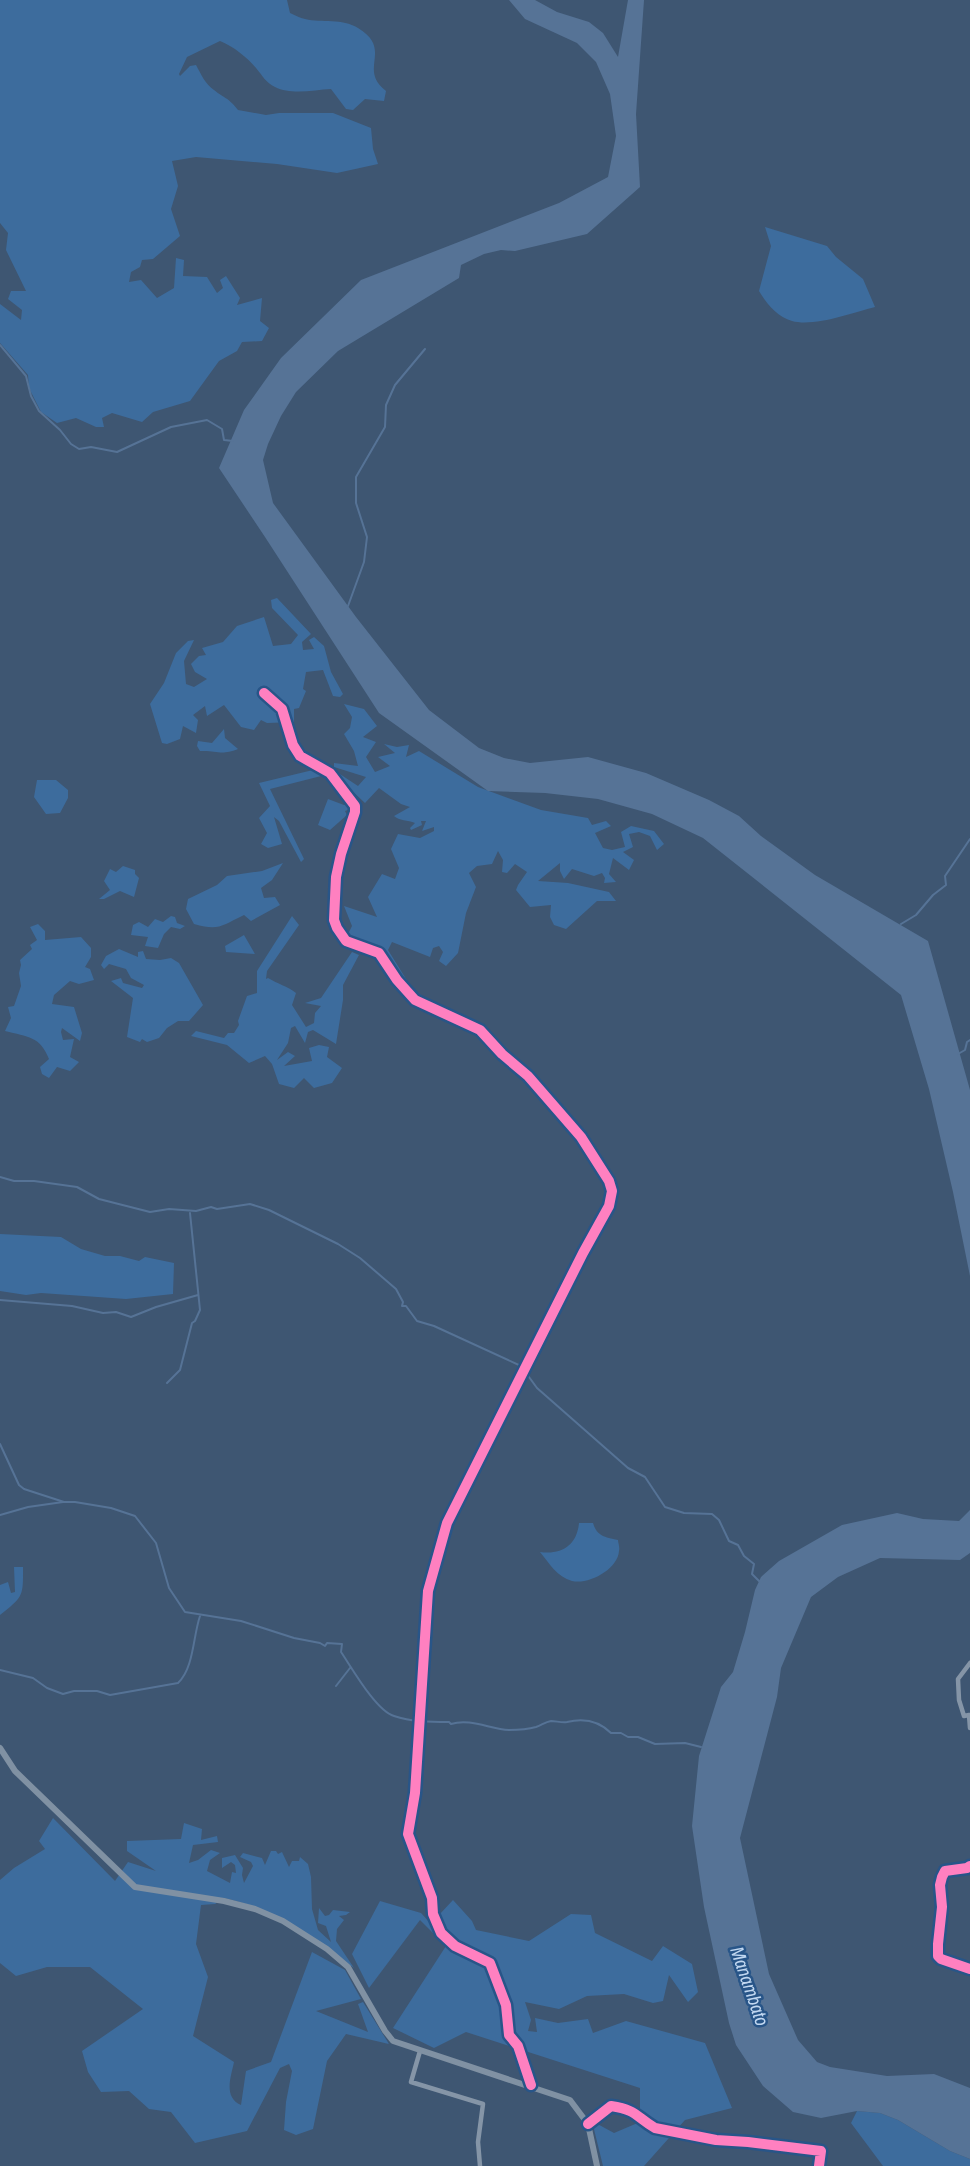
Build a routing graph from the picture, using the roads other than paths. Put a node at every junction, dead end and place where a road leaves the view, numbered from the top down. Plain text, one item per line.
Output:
1 (264, 693) dead end
2 (970, 1663) edge
3 (969, 1715) edge
4 (970, 1728) edge
5 (0, 1748) edge
6 (970, 1866) edge
7 (970, 1969) edge
8 (421, 2051) junction
9 (531, 2085) junction
10 (588, 2123) junction
11 (480, 2166) edge
12 (597, 2166) edge
13 (819, 2166) edge

1 - 9 street
2 - 3 street
3 - 4 street
5 - 8 main road
6 - 7 street
8 - 9 main road
8 - 11 street
9 - 10 main road
10 - 12 main road
10 - 13 street

